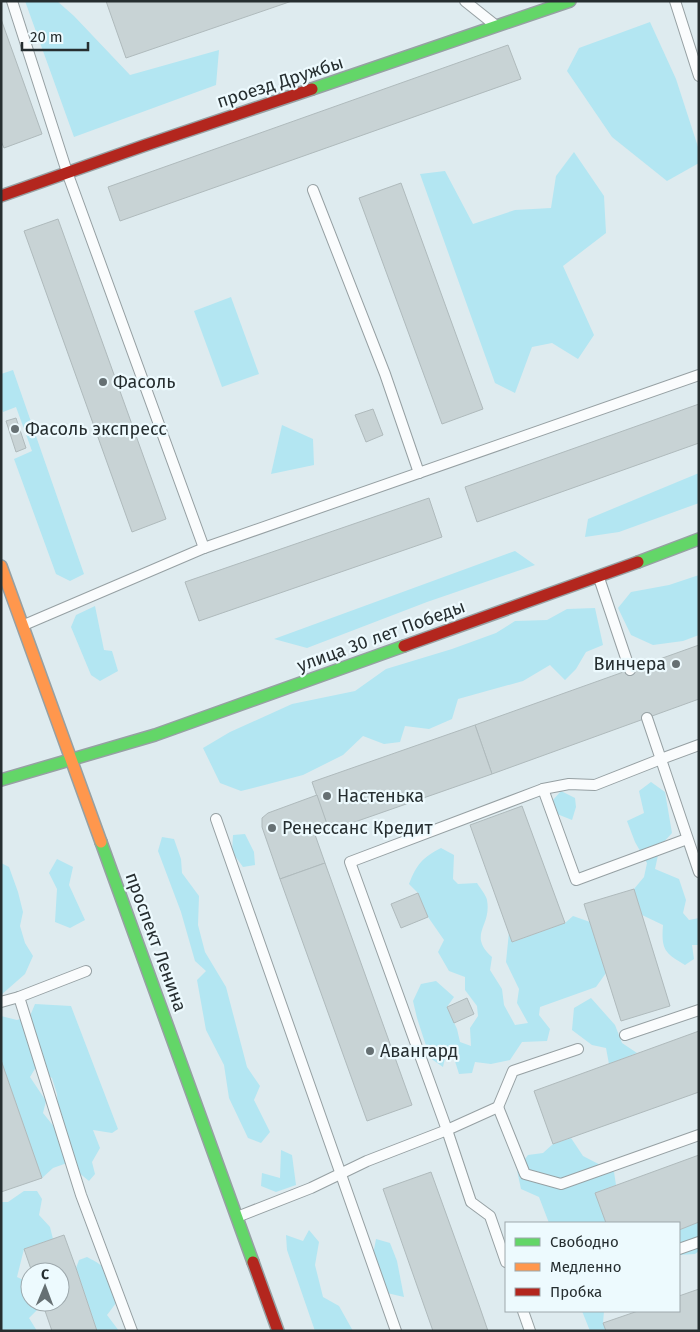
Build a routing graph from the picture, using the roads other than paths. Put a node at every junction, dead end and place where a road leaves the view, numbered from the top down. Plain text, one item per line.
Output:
1 (12, 1) edge
2 (465, 1) edge
3 (570, 1) edge
4 (675, 1) edge
5 (498, 27) junction
6 (699, 76) edge
7 (68, 172) junction
8 (313, 190) dead end
9 (1, 196) edge
10 (699, 376) edge
11 (418, 473) junction
12 (699, 539) edge
13 (204, 548) junction
14 (1, 566) edge
15 (598, 576) junction
16 (24, 626) junction
17 (630, 670) dead end
18 (647, 718) dead end
19 (699, 746) edge
20 (660, 759) junction
21 (72, 760) junction
22 (1, 780) edge
23 (542, 789) junction
24 (216, 820) dead end
25 (687, 839) junction
26 (699, 872) edge
27 (86, 971) dead end
28 (19, 997) junction
29 (1, 1002) edge
30 (699, 1010) edge
31 (625, 1035) dead end
32 (578, 1049) dead end
33 (498, 1107) junction
34 (447, 1130) junction
35 (699, 1135) edge
36 (341, 1174) junction
37 (236, 1217) junction
38 (699, 1242) edge
39 (680, 1248) edge
40 (505, 1259) edge
41 (523, 1312) edge
42 (132, 1331) edge
43 (278, 1331) edge
44 (396, 1331) edge
45 (530, 1331) edge

1 - 7 lane
2 - 5 lane
3 - 5 main road, проезд Дружбы
4 - 6 lane
5 - 7 main road, проезд Дружбы
7 - 9 main road, проезд Дружбы
7 - 13 lane
8 - 11 lane
10 - 11 lane
11 - 13 lane
12 - 15 main road, улица 30 лет Победы
13 - 16 lane
14 - 16 main road, проспект Ленина
15 - 17 lane
15 - 21 main road, улица 30 лет Победы
16 - 21 main road, проспект Ленина
18 - 20 lane
19 - 20 lane
20 - 23 lane
20 - 25 lane
21 - 22 main road, улица 30 лет Победы
21 - 37 main road, проспект Ленина
23 - 25 lane
23 - 34 lane
24 - 36 lane
25 - 26 lane
27 - 28 lane
28 - 29 lane
28 - 42 lane
30 - 31 lane
32 - 33 lane
33 - 34 lane
33 - 35 lane
34 - 36 lane
34 - 40 lane
36 - 37 lane
36 - 44 lane
37 - 43 main road, проспект Ленина
38 - 39 lane
41 - 45 lane

